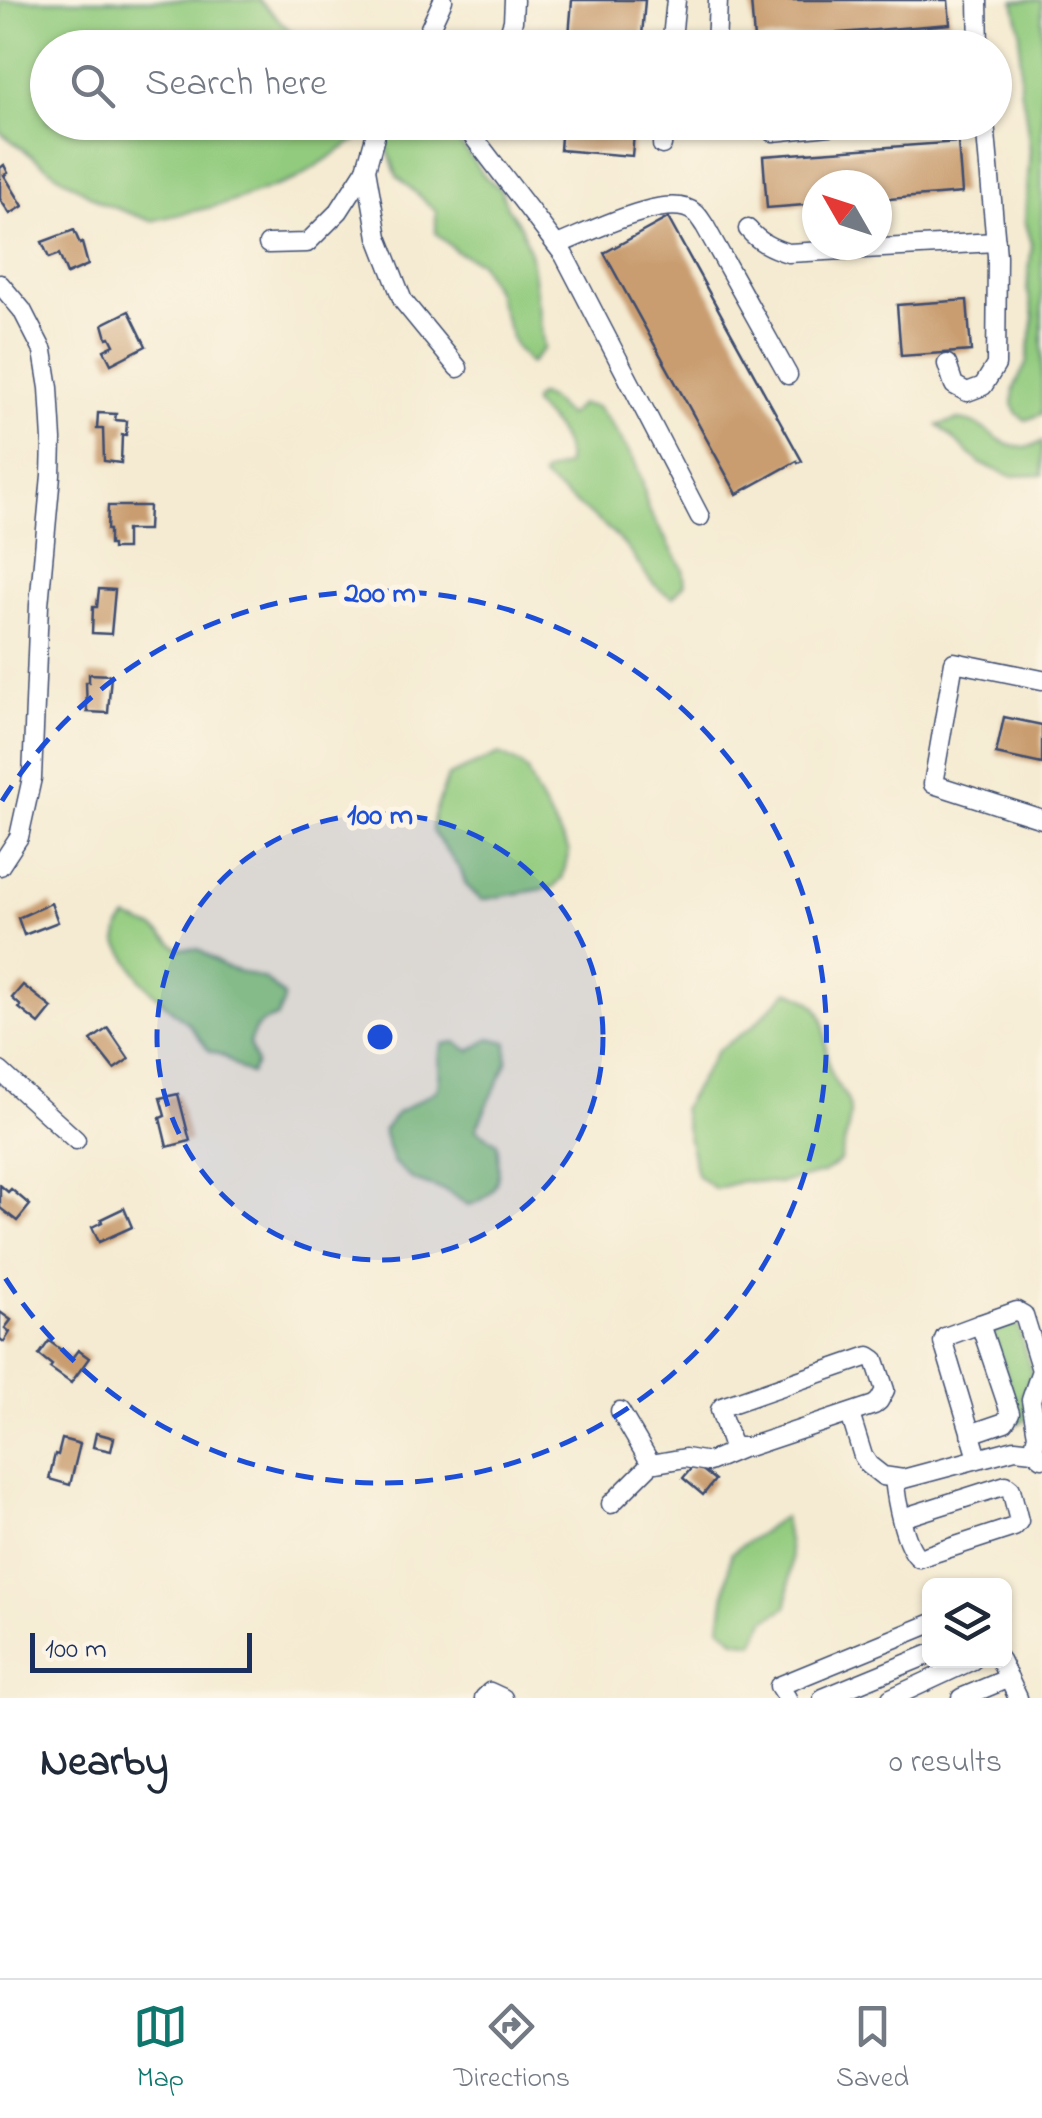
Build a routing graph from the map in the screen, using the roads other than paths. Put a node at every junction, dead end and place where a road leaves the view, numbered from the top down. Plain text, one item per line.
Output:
1 (514, 0) edge
2 (676, 0) edge
3 (718, 0) edge
4 (978, 0) edge
5 (439, 8) edge
6 (426, 30) edge
7 (510, 30) edge
8 (674, 30) edge
9 (717, 30) edge
10 (979, 30) edge
11 (374, 140) edge
12 (476, 140) edge
13 (662, 140) edge
14 (987, 140) edge
15 (662, 145) dead end
16 (366, 169) junction
17 (748, 229) dead end
18 (996, 242) junction
19 (268, 244) dead end
20 (560, 250) junction
21 (0, 284) edge
22 (947, 364) dead end
23 (458, 368) dead end
24 (788, 374) dead end
25 (700, 517) dead end
26 (1042, 680) edge
27 (1042, 819) edge
28 (0, 866) edge
29 (0, 1071) edge
30 (76, 1140) dead end
31 (980, 1324) junction
32 (620, 1411) dead end
33 (850, 1414) junction
34 (970, 1434) junction
35 (742, 1448) junction
36 (1038, 1454) edge
37 (978, 1458) junction
38 (652, 1464) junction
39 (894, 1478) junction
40 (611, 1504) dead end
41 (902, 1518) junction
42 (922, 1627) edge
43 (922, 1657) edge
44 (957, 1668) edge
45 (1004, 1669) edge
46 (987, 1692) edge
47 (484, 1698) edge
48 (503, 1698) edge
49 (787, 1698) edge
50 (822, 1698) edge
51 (891, 1698) edge
52 (960, 1698) edge
53 (1018, 1698) edge

1 - 7 street
2 - 8 street
3 - 9 street
4 - 10 street
5 - 6 street
11 - 16 street
12 - 20 street
13 - 15 street
14 - 18 street
16 - 19 street
16 - 23 street
17 - 18 street
18 - 22 street
20 - 24 street
20 - 25 street
21 - 28 street
26 - 27 street
29 - 30 street
31 - 34 street
31 - 34 street
31 - 36 street
32 - 38 street
33 - 35 street
33 - 35 street
33 - 39 street
34 - 37 street
35 - 38 street
36 - 37 street
37 - 39 street
38 - 40 street
39 - 41 street
41 - 41 street
42 - 49 street
43 - 50 street
44 - 51 street
45 - 46 street
45 - 53 street
46 - 52 street
47 - 48 street

